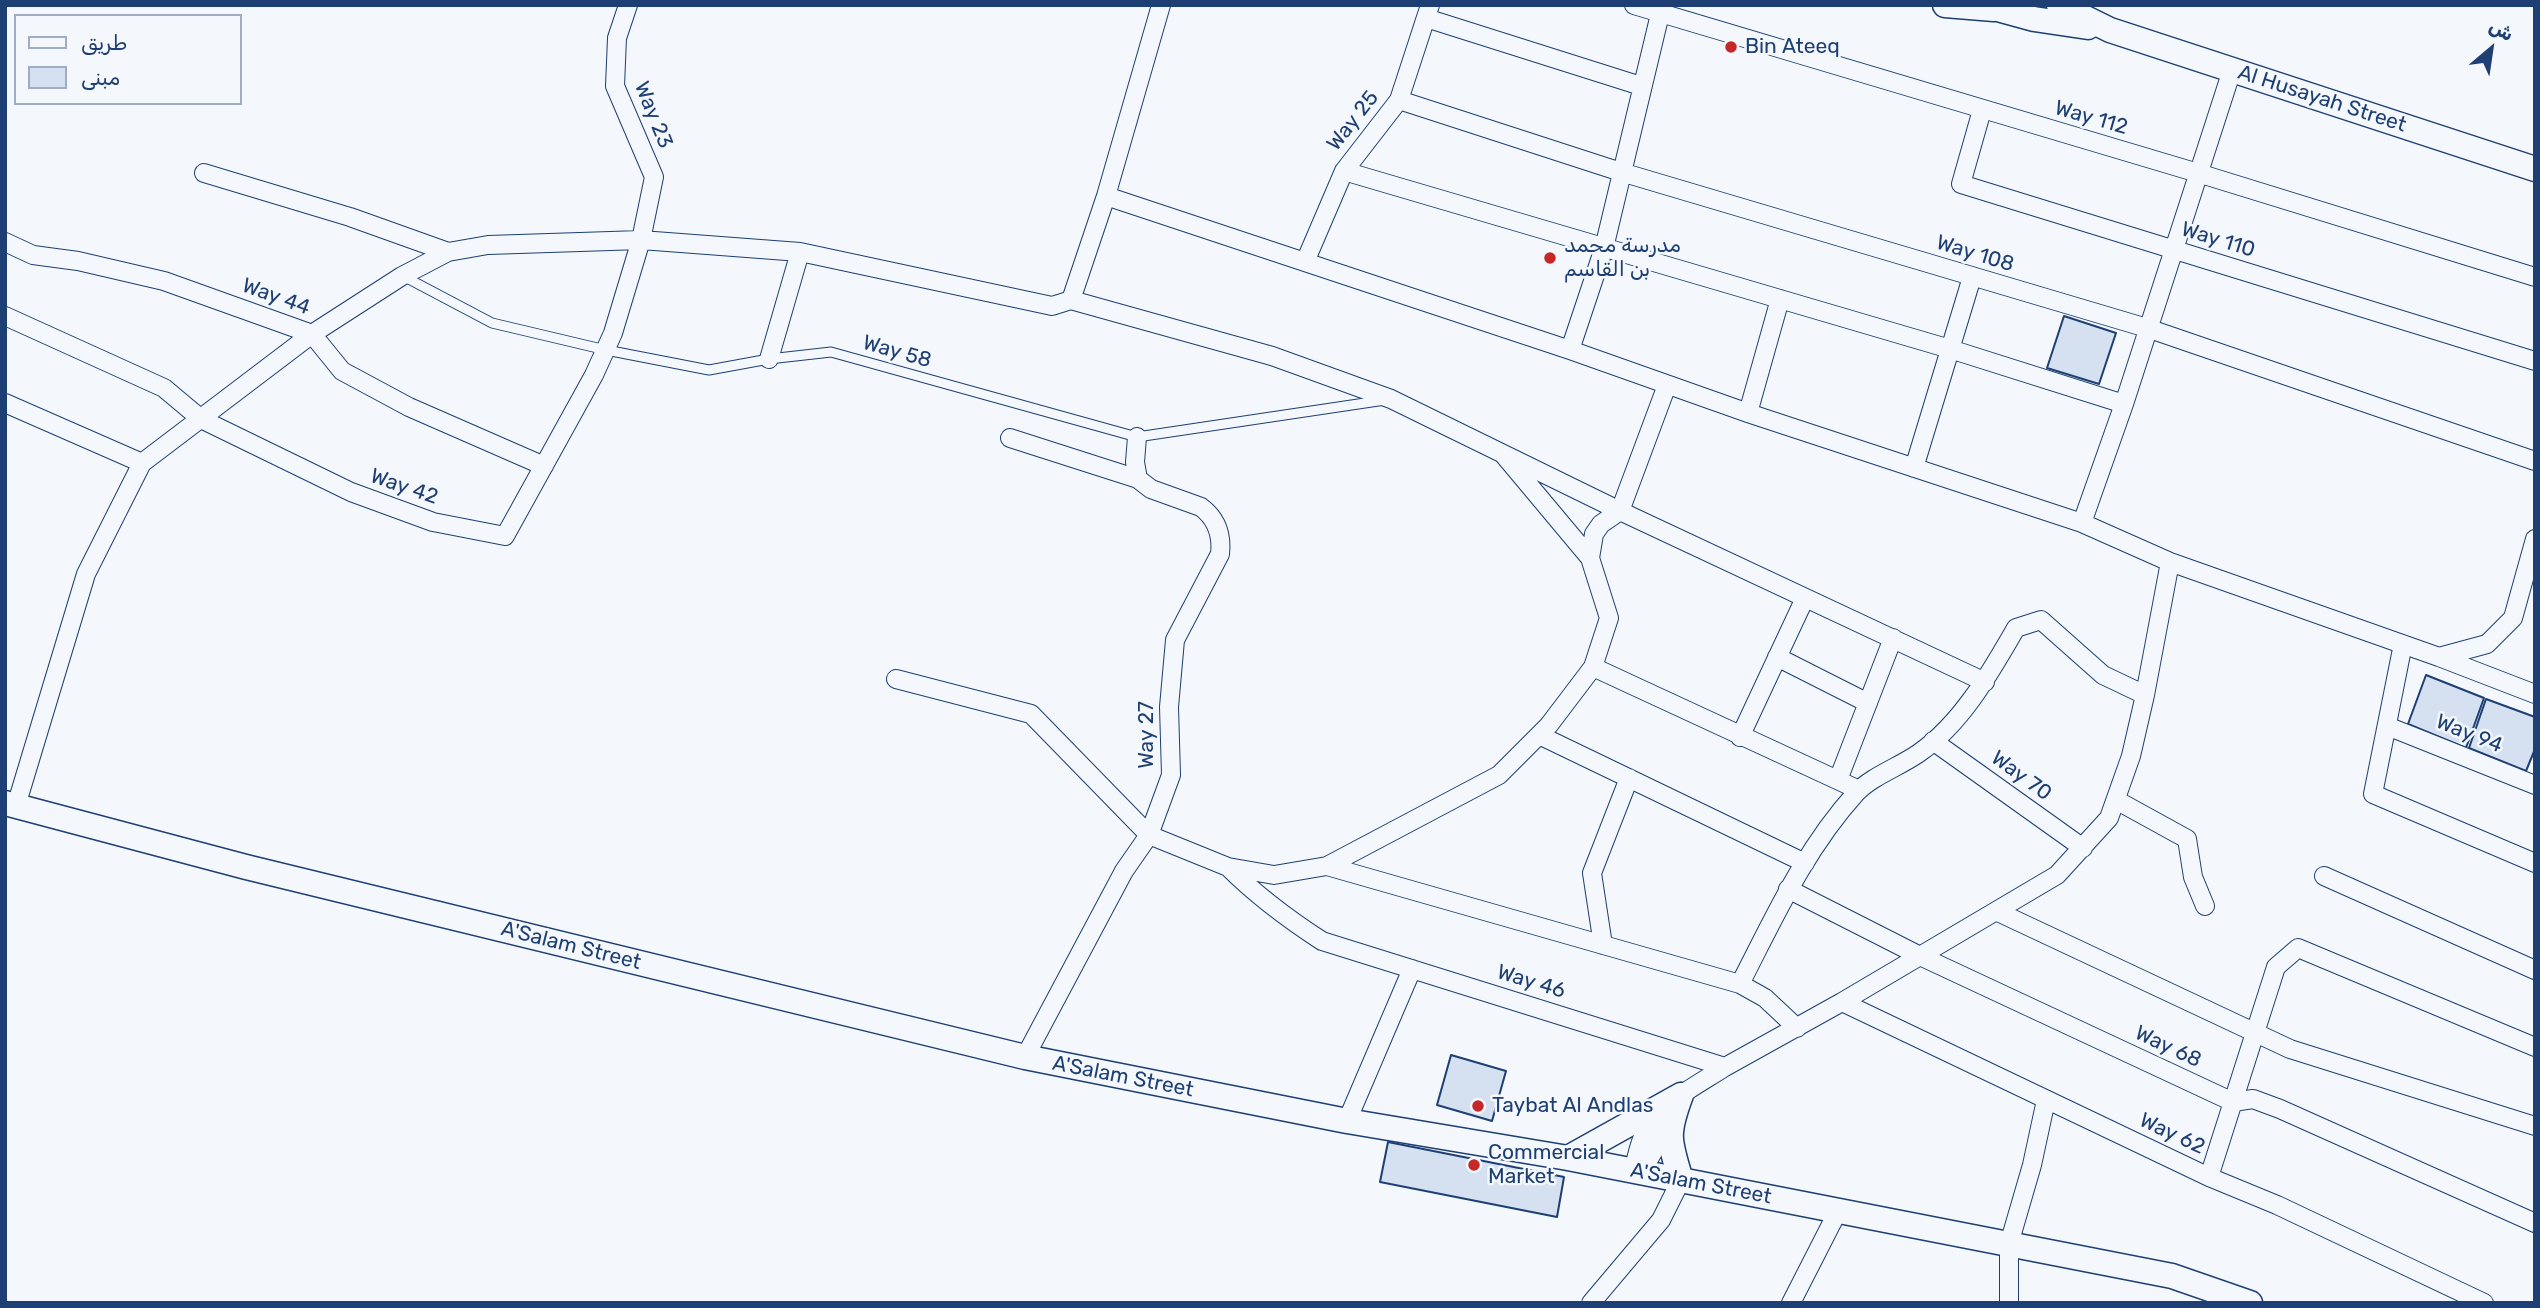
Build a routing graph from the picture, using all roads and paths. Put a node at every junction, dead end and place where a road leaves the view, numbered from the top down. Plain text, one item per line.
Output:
1 (628, 5) edge
2 (1161, 5) edge
3 (1634, 5) edge
4 (1945, 5) edge
5 (2059, 5) edge
6 (1988, 7) edge
7 (1428, 12) edge
8 (1660, 14) junction
9 (2109, 30) junction
10 (2232, 70) junction
11 (1641, 86) junction
12 (1399, 100) junction
13 (1982, 110) junction
14 (2535, 169) edge
15 (1344, 170) junction
16 (1621, 172) junction
17 (204, 173) dead end
18 (2198, 173) junction
19 (1105, 196) junction
20 (641, 240) junction
21 (5, 242) edge
22 (1604, 248) junction
23 (2172, 250) junction
24 (448, 252) junction
25 (800, 252) junction
26 (1305, 262) junction
27 (401, 276) junction
28 (1972, 277) junction
29 (2535, 277) edge
30 (1780, 299) junction
31 (1071, 300) junction
32 (5, 316) edge
33 (2147, 328) junction
34 (312, 334) junction
35 (606, 349) junction
36 (1950, 349) junction
37 (1570, 350) junction
38 (769, 359) junction
39 (2535, 361) edge
40 (1667, 385) junction
41 (1391, 399) junction
42 (5, 403) edge
43 (2124, 404) junction
44 (1748, 414) junction
45 (201, 419) junction
46 (1137, 437) junction
47 (1010, 438) dead end
48 (1503, 454) junction
49 (2535, 461) edge
50 (142, 463) junction
51 (544, 466) junction
52 (1914, 468) junction
53 (1139, 479) junction
54 (1620, 511) junction
55 (2082, 523) junction
56 (2534, 544) edge
57 (1590, 558) junction
58 (2170, 562) junction
59 (1805, 598) junction
60 (2517, 602) junction
61 (2535, 610) edge
62 (1894, 638) junction
63 (2403, 644) junction
64 (1777, 657) junction
65 (2439, 657) junction
66 (1593, 667) junction
67 (896, 679) dead end
68 (1985, 682) junction
69 (2535, 694) edge
70 (2145, 695) junction
71 (1868, 703) junction
72 (2387, 726) junction
73 (1539, 735) junction
74 (1740, 737) junction
75 (1933, 741) junction
76 (1629, 778) junction
77 (1838, 780) junction
78 (2535, 785) edge
79 (1859, 790) junction
80 (2116, 800) junction
81 (11, 804) edge
82 (1149, 835) junction
83 (2082, 848) junction
84 (1805, 863) junction
85 (2535, 863) edge
86 (1327, 866) junction
87 (1228, 867) junction
88 (2324, 876) dead end
89 (1788, 889) junction
90 (2206, 906) dead end
91 (1998, 912) junction
92 (1603, 945) junction
93 (1920, 956) junction
94 (1412, 969) junction
95 (2535, 970) edge
96 (1740, 984) junction
97 (1842, 1002) junction
98 (1797, 1028) junction
99 (2255, 1033) junction
100 (2535, 1047) edge
101 (1025, 1057) junction
102 (1725, 1067) junction
103 (1681, 1095) junction
104 (2046, 1100) junction
105 (2233, 1102) junction
106 (1672, 1119) junction
107 (1347, 1121) junction
108 (2535, 1126) edge
109 (1568, 1158) junction
110 (1633, 1171) junction
111 (2209, 1177) junction
112 (1681, 1180) junction
113 (1838, 1211) junction
114 (2535, 1223) edge
115 (2009, 1244) junction
116 (1591, 1303) edge
117 (1791, 1303) edge
118 (2009, 1303) edge
119 (2250, 1303) edge
120 (2484, 1303) edge

1 - 20 street, Way 23
2 - 19 street
3 - 8 street, Way 112
4 - 6 street, Al Husayah Street
5 - 9 street, Al Husayah Street
6 - 9 street, Al Husayah Street
7 - 11 street
7 - 12 street, Way 25
8 - 11 street
8 - 13 street, Way 112
9 - 10 street, Al Husayah Street
10 - 14 street, Al Husayah Street
10 - 18 street
11 - 16 street
12 - 15 street, Way 25
12 - 16 street, Way 108
13 - 18 street, Way 112
13 - 23 street, Way 110
15 - 22 street
15 - 26 street, Way 25
16 - 22 street
16 - 28 street, Way 108
17 - 24 street
18 - 23 street
18 - 29 street, Way 112
19 - 26 street
19 - 31 street
20 - 24 street
20 - 25 street
20 - 35 street, Way 42
21 - 34 street, Way 44
22 - 30 street
22 - 37 street
23 - 33 street
23 - 39 street, Way 110
24 - 27 street
25 - 31 street
25 - 38 street
26 - 37 street
27 - 34 street
27 - 35 lane, Way 58
28 - 33 street, Way 108
28 - 36 street
30 - 36 street
30 - 44 street
31 - 41 street
32 - 45 street, Way 42
33 - 43 street
33 - 49 street, Way 108
34 - 45 street
34 - 51 street, Way 44
35 - 38 lane, Way 58
35 - 51 street, Way 42
36 - 43 street
36 - 52 street
37 - 40 street
38 - 46 lane, Way 58
40 - 44 street
40 - 54 street
41 - 46 lane, Way 58
41 - 48 street
42 - 50 street
43 - 55 street
44 - 52 street
45 - 50 street
45 - 51 street, Way 42
46 - 53 street
47 - 53 street, Way 27
48 - 54 street
48 - 57 street
50 - 81 street
52 - 55 street
53 - 82 street, Way 27
54 - 57 street
54 - 59 street
55 - 58 street
56 - 60 street
57 - 66 street
58 - 63 street
58 - 70 street
59 - 62 street
59 - 64 street
60 - 61 street
60 - 65 street
62 - 68 street
62 - 71 street
63 - 65 street
63 - 72 street
64 - 71 street
64 - 74 street
65 - 69 street
66 - 73 street
66 - 74 street
67 - 82 street
68 - 70 street
68 - 75 street
70 - 80 street
71 - 77 street
72 - 78 street, Way 94
72 - 85 street
73 - 76 street
73 - 86 street
74 - 77 street
75 - 79 street
75 - 83 street, Way 70
76 - 84 street
76 - 92 street
77 - 79 street
79 - 84 street
80 - 83 street
80 - 90 street
81 - 101 street, A'Salam Street
82 - 87 street
82 - 101 street, Way 27
83 - 91 street
84 - 89 street
86 - 87 street
86 - 92 street
87 - 94 street, Way 46
88 - 95 street
89 - 93 street, Way 68
89 - 96 street
91 - 93 street
91 - 99 street
92 - 96 street
93 - 97 street
93 - 105 street, Way 68
94 - 102 street, Way 46
94 - 107 street
96 - 98 street
97 - 98 street
97 - 104 street, Way 62
98 - 102 street
99 - 100 street
99 - 105 street
99 - 108 street
101 - 107 street, A'Salam Street
102 - 103 street
103 - 106 street
103 - 109 street
103 - 110 street
104 - 111 street, Way 62
104 - 115 street
105 - 111 street
105 - 114 street, Way 68
106 - 110 street
106 - 112 street
107 - 109 street, A'Salam Street
109 - 110 street, A'Salam Street
110 - 112 street, A'Salam Street
111 - 120 street, Way 62
112 - 113 street, A'Salam Street
112 - 116 street
113 - 115 street, A'Salam Street
113 - 117 street
115 - 118 street
115 - 119 street, A'Salam Street

